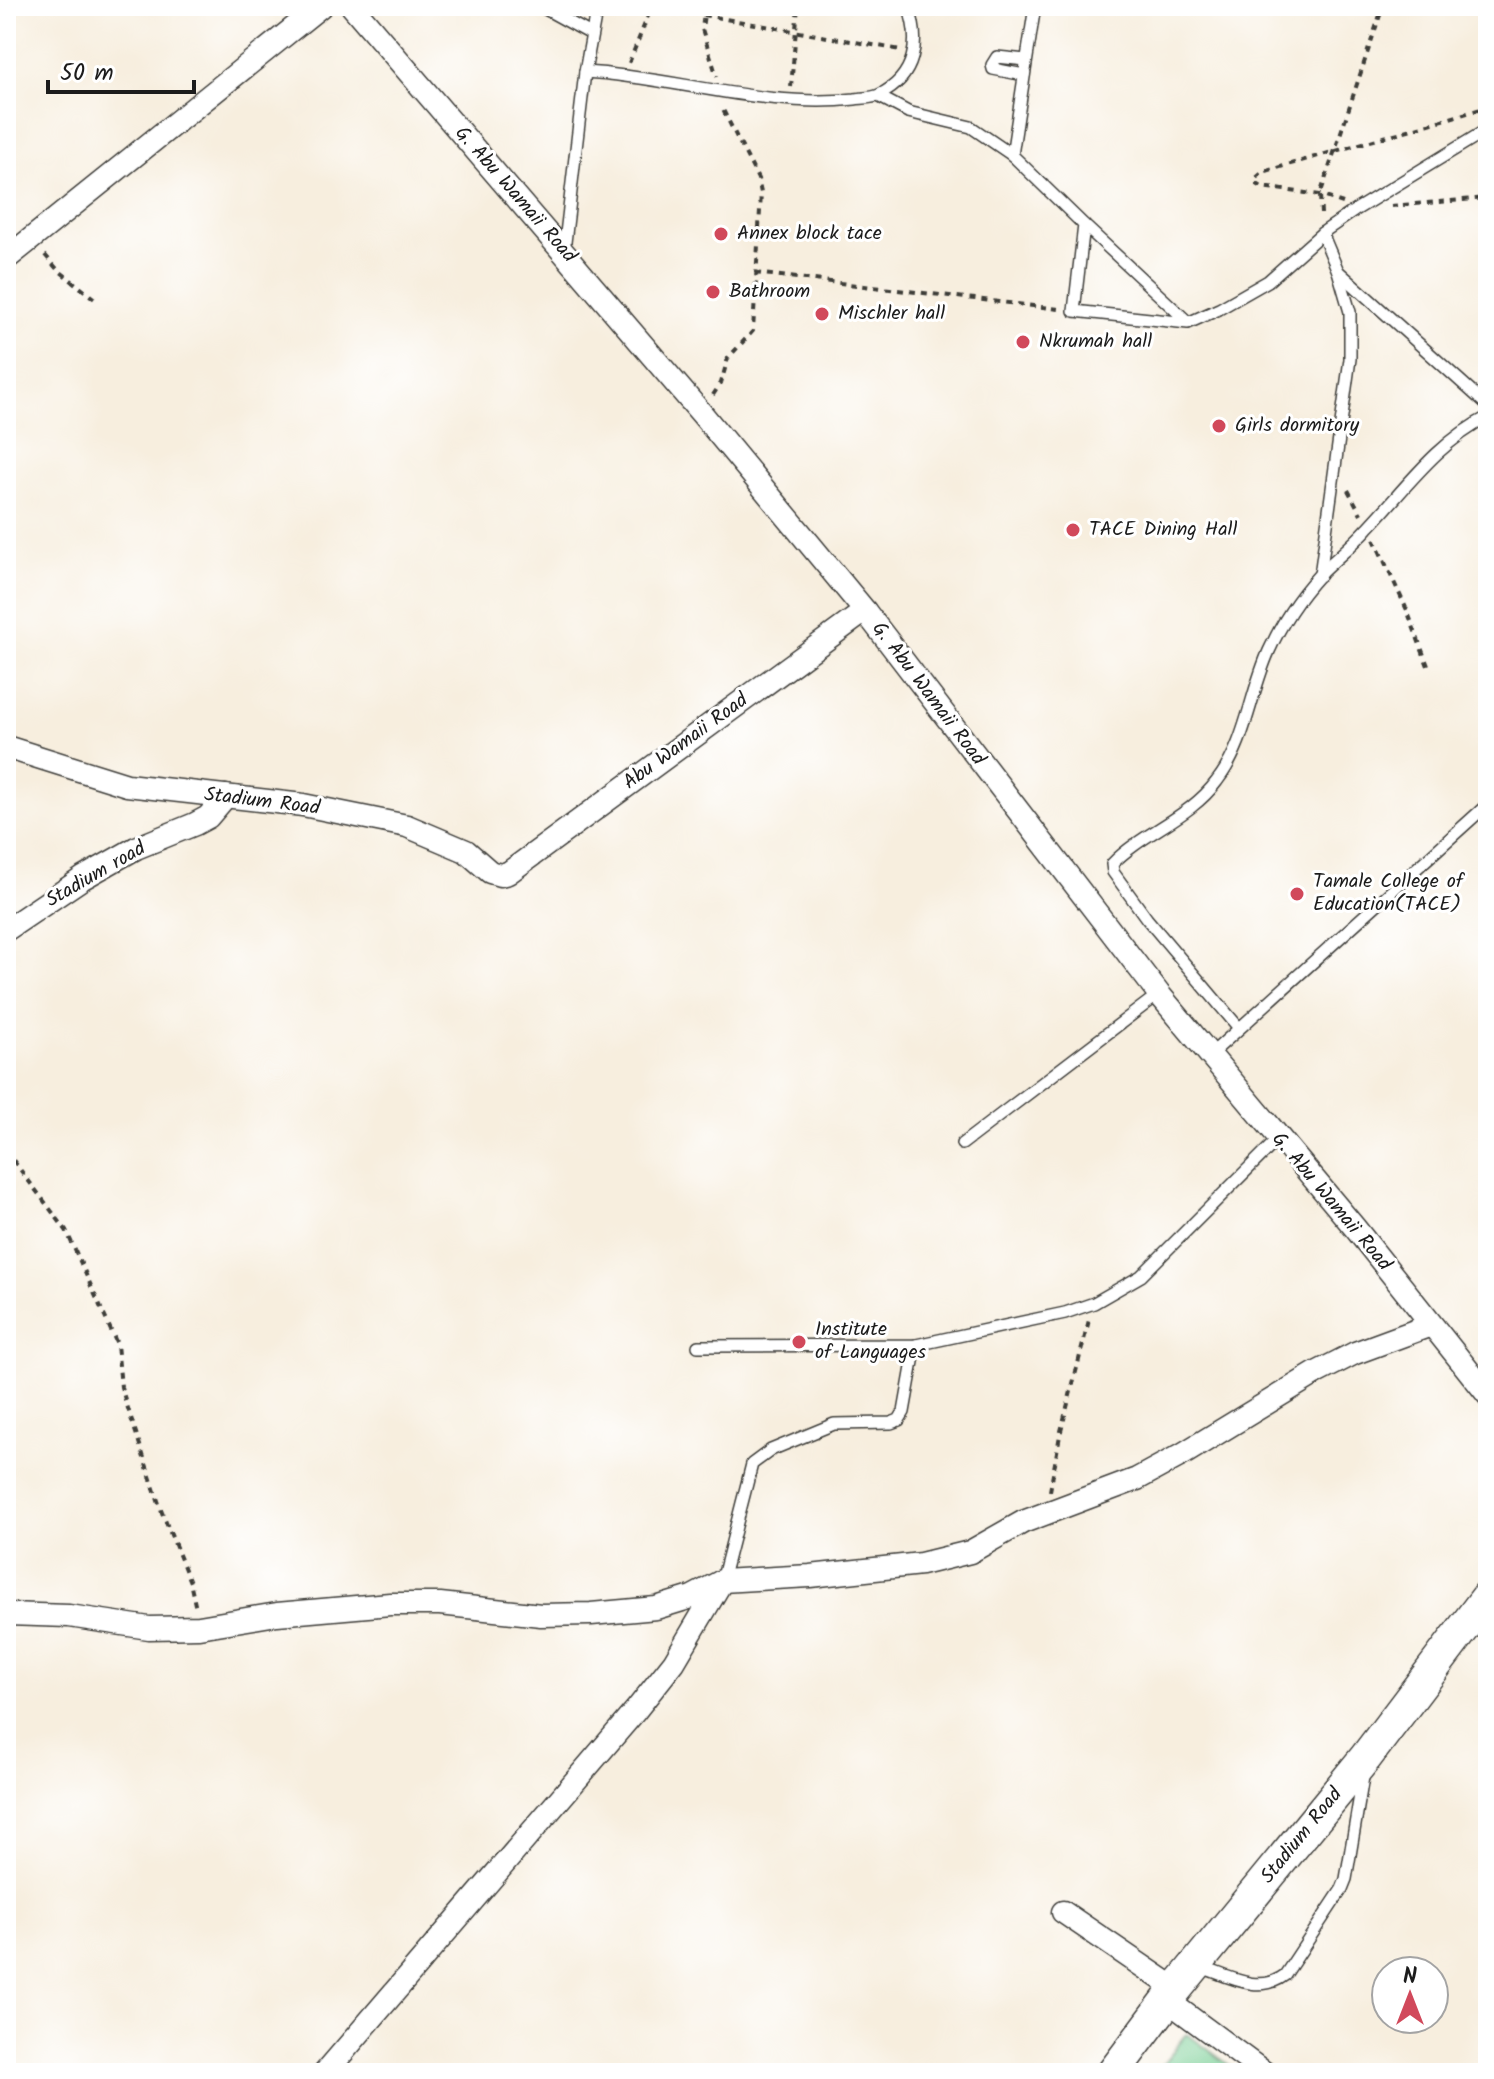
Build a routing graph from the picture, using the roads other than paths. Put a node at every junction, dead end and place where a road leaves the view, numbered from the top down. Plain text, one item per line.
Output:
1 (321, 6) edge
2 (352, 6) edge
3 (540, 6) edge
4 (597, 6) edge
5 (908, 6) edge
6 (1035, 6) edge
7 (591, 34) junction
8 (1026, 60) junction
9 (585, 72) junction
10 (1024, 75) junction
11 (878, 96) junction
12 (1488, 129) edge
13 (1012, 155) junction
14 (1084, 225) junction
15 (1322, 233) junction
16 (564, 252) junction
17 (6, 259) edge
18 (1338, 271) junction
19 (1188, 323) junction
20 (1488, 406) edge
21 (1488, 417) edge
22 (1320, 575) junction
23 (865, 611) junction
24 (6, 747) edge
25 (226, 796) junction
26 (1488, 804) edge
27 (508, 873) joint
28 (6, 930) edge
29 (1159, 994) junction
30 (1239, 1028) junction
31 (1210, 1055) junction
32 (1278, 1139) junction
33 (962, 1144) dead end
34 (1431, 1325) junction
35 (916, 1345) junction
36 (698, 1346) dead end
37 (1488, 1395) edge
38 (722, 1581) junction
39 (1488, 1596) edge
40 (6, 1614) edge
41 (1366, 1757) junction
42 (1063, 1912) dead end
43 (1180, 1985) junction
44 (325, 2073) edge
45 (1113, 2073) edge
46 (1265, 2073) edge

1 - 17 street
2 - 16 street, G. Abu Wamaii Road
3 - 7 lane
4 - 7 lane
5 - 11 lane
6 - 8 lane
7 - 9 lane
8 - 10 lane
8 - 10 lane
9 - 11 lane
9 - 16 lane
10 - 13 lane
11 - 13 lane
12 - 15 lane
13 - 14 lane
14 - 19 lane
14 - 19 lane
15 - 18 lane
15 - 19 lane
16 - 23 street, G. Abu Wamaii Road
18 - 20 lane
18 - 22 lane
21 - 22 lane
22 - 30 lane
23 - 27 street, Abu Wamaii Road
23 - 29 street, G. Abu Wamaii Road
24 - 25 street, Stadium Road
25 - 27 street, Stadium Road
25 - 28 street, Stadium road
26 - 30 lane
29 - 31 street, G. Abu Wamaii Road
29 - 33 lane
30 - 31 lane
31 - 32 street, G. Abu Wamaii Road
32 - 34 street, G. Abu Wamaii Road
32 - 35 lane
34 - 37 street, G. Abu Wamaii Road
34 - 38 street
35 - 36 lane
35 - 38 lane
38 - 40 street
38 - 44 street
39 - 41 main road, Stadium Road
41 - 43 main road, Stadium Road
41 - 43 lane
42 - 43 street
43 - 45 main road, Stadium Road
43 - 46 street

